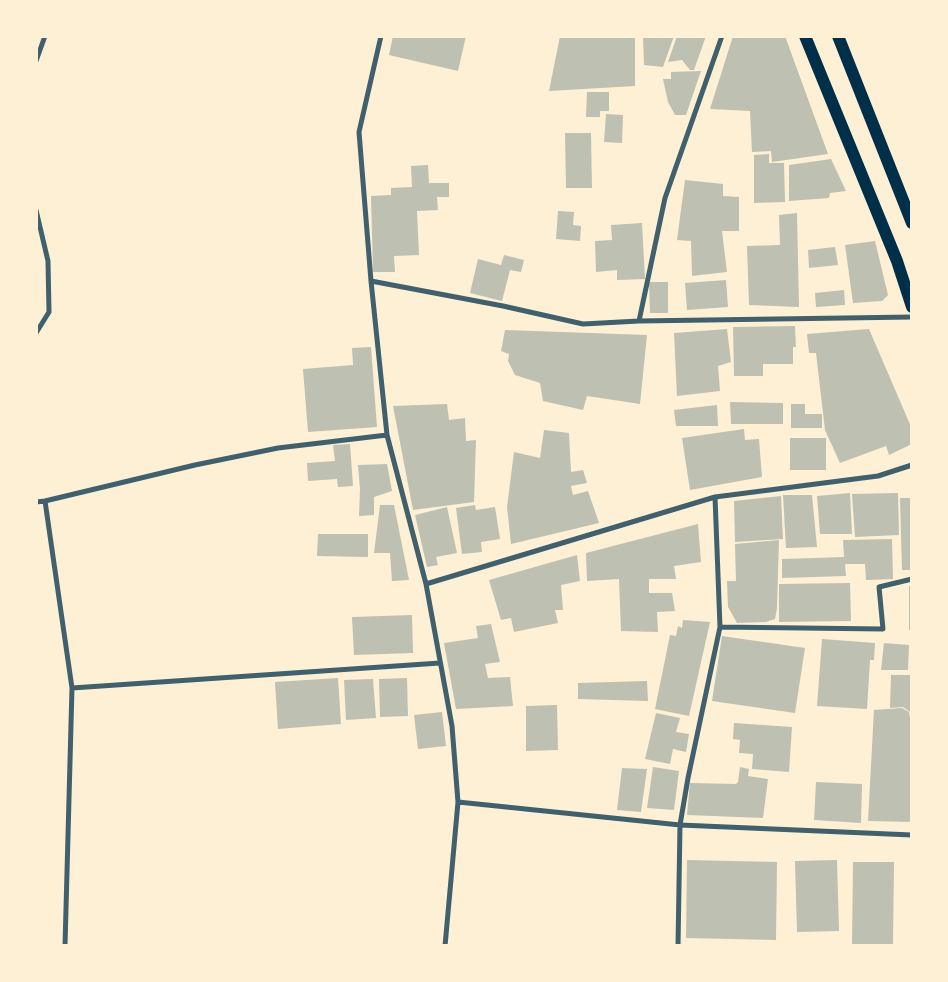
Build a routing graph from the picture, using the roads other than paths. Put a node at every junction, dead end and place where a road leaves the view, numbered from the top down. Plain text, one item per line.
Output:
1 (45, 36) edge
2 (381, 36) edge
3 (722, 36) edge
4 (806, 36) edge
5 (838, 36) edge
6 (36, 61) edge
7 (36, 210) edge
8 (912, 223) edge
9 (371, 281) junction
10 (912, 308) edge
11 (912, 317) edge
12 (639, 321) junction
13 (36, 333) edge
14 (386, 435) junction
15 (912, 465) edge
16 (715, 497) junction
17 (45, 501) junction
18 (36, 502) edge
19 (912, 579) edge
20 (426, 584) junction
21 (720, 627) junction
22 (440, 663) junction
23 (72, 688) junction
24 (458, 802) junction
25 (680, 825) junction
26 (912, 835) edge
27 (65, 946) edge
28 (445, 946) edge
29 (678, 946) edge

1 - 6 street
2 - 9 street
3 - 12 street
4 - 10 main road
5 - 8 main road
7 - 13 street
9 - 12 street
9 - 14 street
11 - 12 street
14 - 17 street
14 - 20 street
15 - 16 street
16 - 20 street
16 - 21 street
17 - 18 street
17 - 23 street
19 - 21 street
20 - 22 street
21 - 25 street
22 - 23 street
22 - 24 street
23 - 27 street
24 - 25 street
24 - 28 street
25 - 26 street
25 - 29 street

